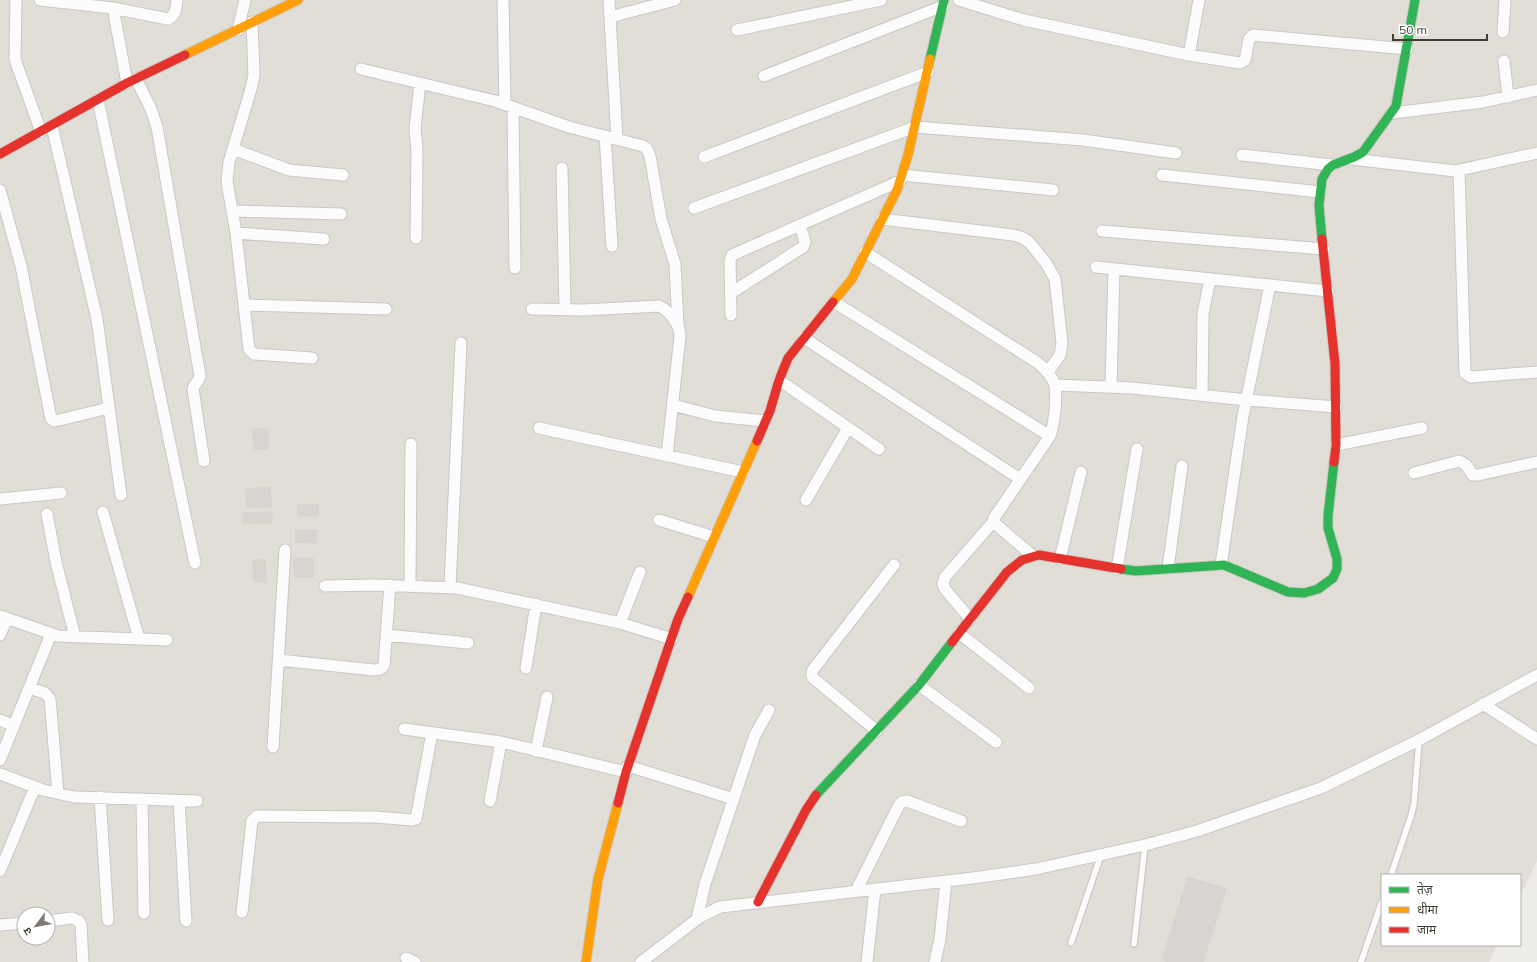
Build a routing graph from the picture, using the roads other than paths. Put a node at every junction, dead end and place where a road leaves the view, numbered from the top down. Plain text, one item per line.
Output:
1 (16, 0) edge
2 (40, 0) edge
3 (177, 0) edge
4 (245, 0) edge
5 (296, 0) edge
6 (503, 0) edge
7 (609, 0) edge
8 (675, 0) edge
9 (881, 0) edge
10 (959, 0) edge
11 (1200, 0) edge
12 (1415, 0) edge
13 (1505, 0) edge
14 (51, 1) edge
15 (75, 2) edge
16 (944, 3) edge
17 (125, 5) edge
18 (113, 8) junction
19 (610, 17) junction
20 (252, 22) junction
21 (238, 30) junction
22 (737, 30) dead end
23 (1503, 32) dead end
24 (1407, 49) junction
25 (1189, 55) junction
26 (1504, 62) dead end
27 (361, 69) dead end
28 (928, 72) junction
29 (764, 76) dead end
30 (132, 81) junction
31 (420, 83) junction
32 (1537, 90) edge
33 (1508, 96) junction
34 (98, 100) junction
35 (509, 106) junction
36 (1393, 113) junction
37 (52, 126) junction
38 (915, 127) junction
39 (41, 132) junction
40 (605, 136) junction
41 (617, 139) junction
42 (233, 149) junction
43 (1176, 153) dead end
44 (1537, 153) edge
45 (0, 154) edge
46 (1242, 155) dead end
47 (704, 157) dead end
48 (1352, 159) junction
49 (1332, 165) junction
50 (562, 168) dead end
51 (1459, 170) junction
52 (343, 175) dead end
53 (1162, 175) dead end
54 (901, 178) junction
55 (0, 190) edge
56 (1053, 190) dead end
57 (1320, 192) junction
58 (694, 208) dead end
59 (232, 211) junction
60 (342, 214) dead end
61 (882, 219) junction
62 (800, 225) junction
63 (1102, 231) dead end
64 (236, 233) junction
65 (416, 238) dead end
66 (324, 240) dead end
67 (612, 246) dead end
68 (1324, 249) junction
69 (865, 252) junction
70 (1096, 267) dead end
71 (515, 268) dead end
72 (1114, 269) junction
73 (1210, 279) junction
74 (1270, 285) junction
75 (1328, 291) junction
76 (731, 293) junction
77 (834, 302) junction
78 (244, 305) junction
79 (386, 309) dead end
80 (532, 310) dead end
81 (565, 310) junction
82 (731, 315) dead end
83 (678, 326) junction
84 (804, 338) junction
85 (461, 343) dead end
86 (312, 358) dead end
87 (1048, 372) junction
88 (1537, 372) edge
89 (779, 380) junction
90 (1055, 385) junction
91 (1111, 388) junction
92 (1202, 395) junction
93 (1247, 400) junction
94 (673, 405) junction
95 (1336, 407) junction
96 (109, 408) junction
97 (765, 421) junction
98 (539, 428) dead end
99 (848, 428) junction
100 (1422, 428) dead end
101 (1050, 436) junction
102 (411, 444) dead end
103 (1336, 445) junction
104 (879, 449) dead end
105 (1137, 449) dead end
106 (667, 456) junction
107 (204, 461) dead end
108 (1537, 462) edge
109 (1182, 466) dead end
110 (742, 472) junction
111 (1081, 472) dead end
112 (1414, 473) dead end
113 (1020, 479) junction
114 (61, 493) dead end
115 (121, 495) dead end
116 (0, 499) edge
117 (806, 500) dead end
118 (103, 512) dead end
119 (47, 514) dead end
120 (659, 520) dead end
121 (993, 522) junction
122 (714, 537) junction
123 (285, 550) dead end
124 (1033, 556) junction
125 (1060, 559) junction
126 (195, 563) dead end
127 (894, 565) dead end
128 (1221, 565) junction
129 (1168, 568) junction
130 (1118, 569) junction
131 (640, 572) dead end
132 (390, 585) junction
133 (325, 586) dead end
134 (410, 586) junction
135 (450, 587) junction
136 (536, 604) junction
137 (4, 617) edge
138 (970, 619) junction
139 (620, 623) junction
140 (959, 633) junction
141 (51, 634) junction
142 (0, 635) edge
143 (386, 635) junction
144 (75, 636) junction
145 (672, 638) junction
146 (139, 639) junction
147 (167, 640) dead end
148 (468, 643) dead end
149 (279, 660) junction
150 (526, 668) dead end
151 (1536, 677) edge
152 (919, 685) junction
153 (29, 688) junction
154 (1029, 688) dead end
155 (547, 697) dead end
156 (1483, 704) junction
157 (769, 710) dead end
158 (0, 720) edge
159 (14, 726) junction
160 (404, 729) dead end
161 (877, 731) junction
162 (432, 733) junction
163 (1537, 739) edge
164 (1418, 740) junction
165 (501, 742) junction
166 (996, 742) dead end
167 (273, 747) dead end
168 (536, 751) junction
169 (0, 760) edge
170 (627, 769) junction
171 (0, 774) edge
172 (35, 787) junction
173 (58, 793) junction
174 (100, 798) junction
175 (142, 799) junction
176 (734, 799) junction
177 (179, 801) junction
178 (490, 801) dead end
179 (197, 802) dead end
180 (961, 821) dead end
181 (1145, 845) junction
182 (1101, 855) junction
183 (0, 871) edge
184 (1391, 874) edge
185 (946, 881) junction
186 (875, 889) junction
187 (856, 891) junction
188 (758, 902) junction
189 (1381, 904) edge
190 (242, 912) dead end
191 (144, 913) dead end
192 (697, 919) junction
193 (56, 920) edge
194 (108, 920) dead end
195 (186, 921) dead end
196 (16, 924) edge
197 (0, 925) edge
198 (1071, 942) dead end
199 (1134, 944) dead end
200 (83, 962) edge
201 (586, 962) edge
202 (641, 962) edge
203 (867, 962) edge
204 (935, 962) edge
205 (1361, 962) edge

1 - 39 street
2 - 14 street
3 - 17 street
4 - 21 street
5 - 20 street
6 - 35 street
7 - 19 street
8 - 19 street
9 - 22 street
10 - 25 street
11 - 25 street
12 - 24 street
13 - 23 street
14 - 15 street
15 - 18 street
16 - 28 street
16 - 29 street
17 - 18 street
18 - 30 street
19 - 41 street
20 - 21 street
20 - 42 street
21 - 30 street
24 - 25 street
24 - 36 street
26 - 33 street
27 - 31 street
28 - 38 street
28 - 47 street
30 - 34 street
30 - 107 street
31 - 35 street
31 - 65 street
32 - 33 street
33 - 36 street
34 - 37 street
34 - 126 street
35 - 40 street
35 - 71 street
36 - 48 street
37 - 39 street
37 - 96 street
38 - 43 street
38 - 54 street
38 - 58 street
39 - 45 street
40 - 41 street
40 - 67 street
41 - 83 street
42 - 52 street
42 - 59 street
44 - 51 street
46 - 49 street
48 - 49 street
48 - 51 street
49 - 57 street
50 - 81 street
51 - 88 street
53 - 57 street
54 - 56 street
54 - 61 street
54 - 62 street
55 - 96 street
57 - 68 street
59 - 60 street
59 - 64 street
61 - 69 street
61 - 87 street
62 - 76 street
62 - 76 street
63 - 68 street
64 - 66 street
64 - 78 street
68 - 75 street
69 - 77 street
69 - 87 street
70 - 72 street
72 - 73 street
72 - 91 street
73 - 74 street
73 - 92 street
74 - 75 street
74 - 93 street
75 - 95 street
76 - 82 street
77 - 84 street
77 - 101 street
78 - 79 street
78 - 86 street
80 - 81 street
81 - 83 street
83 - 94 street
84 - 89 street
84 - 113 street
85 - 135 street
87 - 90 street
89 - 97 street
89 - 99 street
90 - 91 street
90 - 101 street
91 - 92 street
92 - 93 street
93 - 95 street
93 - 128 street
94 - 97 street
94 - 106 street
95 - 103 street
96 - 115 street
97 - 110 street
98 - 106 street
99 - 104 street
99 - 117 street
100 - 103 street
101 - 113 street
102 - 134 street
103 - 128 street
105 - 130 street
106 - 110 street
108 - 112 street
109 - 129 street
110 - 122 street
111 - 125 street
113 - 121 street
114 - 116 street
118 - 146 street
119 - 144 street
120 - 122 street
121 - 124 street
121 - 138 street
122 - 145 street
123 - 149 street
124 - 125 street
124 - 138 street
125 - 130 street
127 - 161 street
128 - 129 street
129 - 130 street
131 - 139 street
132 - 133 street
132 - 134 street
132 - 143 street
134 - 135 street
135 - 136 street
136 - 139 street
136 - 150 street
137 - 141 street
137 - 142 street
138 - 140 street
139 - 145 street
140 - 152 street
140 - 154 street
141 - 144 street
141 - 153 street
143 - 148 street
143 - 149 street
144 - 146 street
145 - 170 street
146 - 147 street
149 - 167 street
151 - 156 street
152 - 161 street
152 - 166 street
153 - 159 street
153 - 173 street
155 - 168 street
156 - 163 street
156 - 164 street
157 - 176 street
158 - 159 street
159 - 169 street
160 - 162 street
161 - 188 street
162 - 165 street
162 - 190 street
164 - 181 street
164 - 184 lane
165 - 168 street
165 - 178 street
168 - 170 street
170 - 176 street
170 - 201 street
171 - 172 street
172 - 173 street
172 - 183 street
173 - 174 street
174 - 175 street
174 - 194 street
175 - 177 street
175 - 191 street
176 - 192 street
177 - 179 street
177 - 195 street
180 - 187 street
181 - 182 street
181 - 199 lane
182 - 185 street
182 - 198 lane
185 - 186 street
185 - 204 street
186 - 187 street
186 - 203 street
187 - 188 street
188 - 192 street
189 - 205 lane
192 - 202 street
193 - 200 street
196 - 197 street

